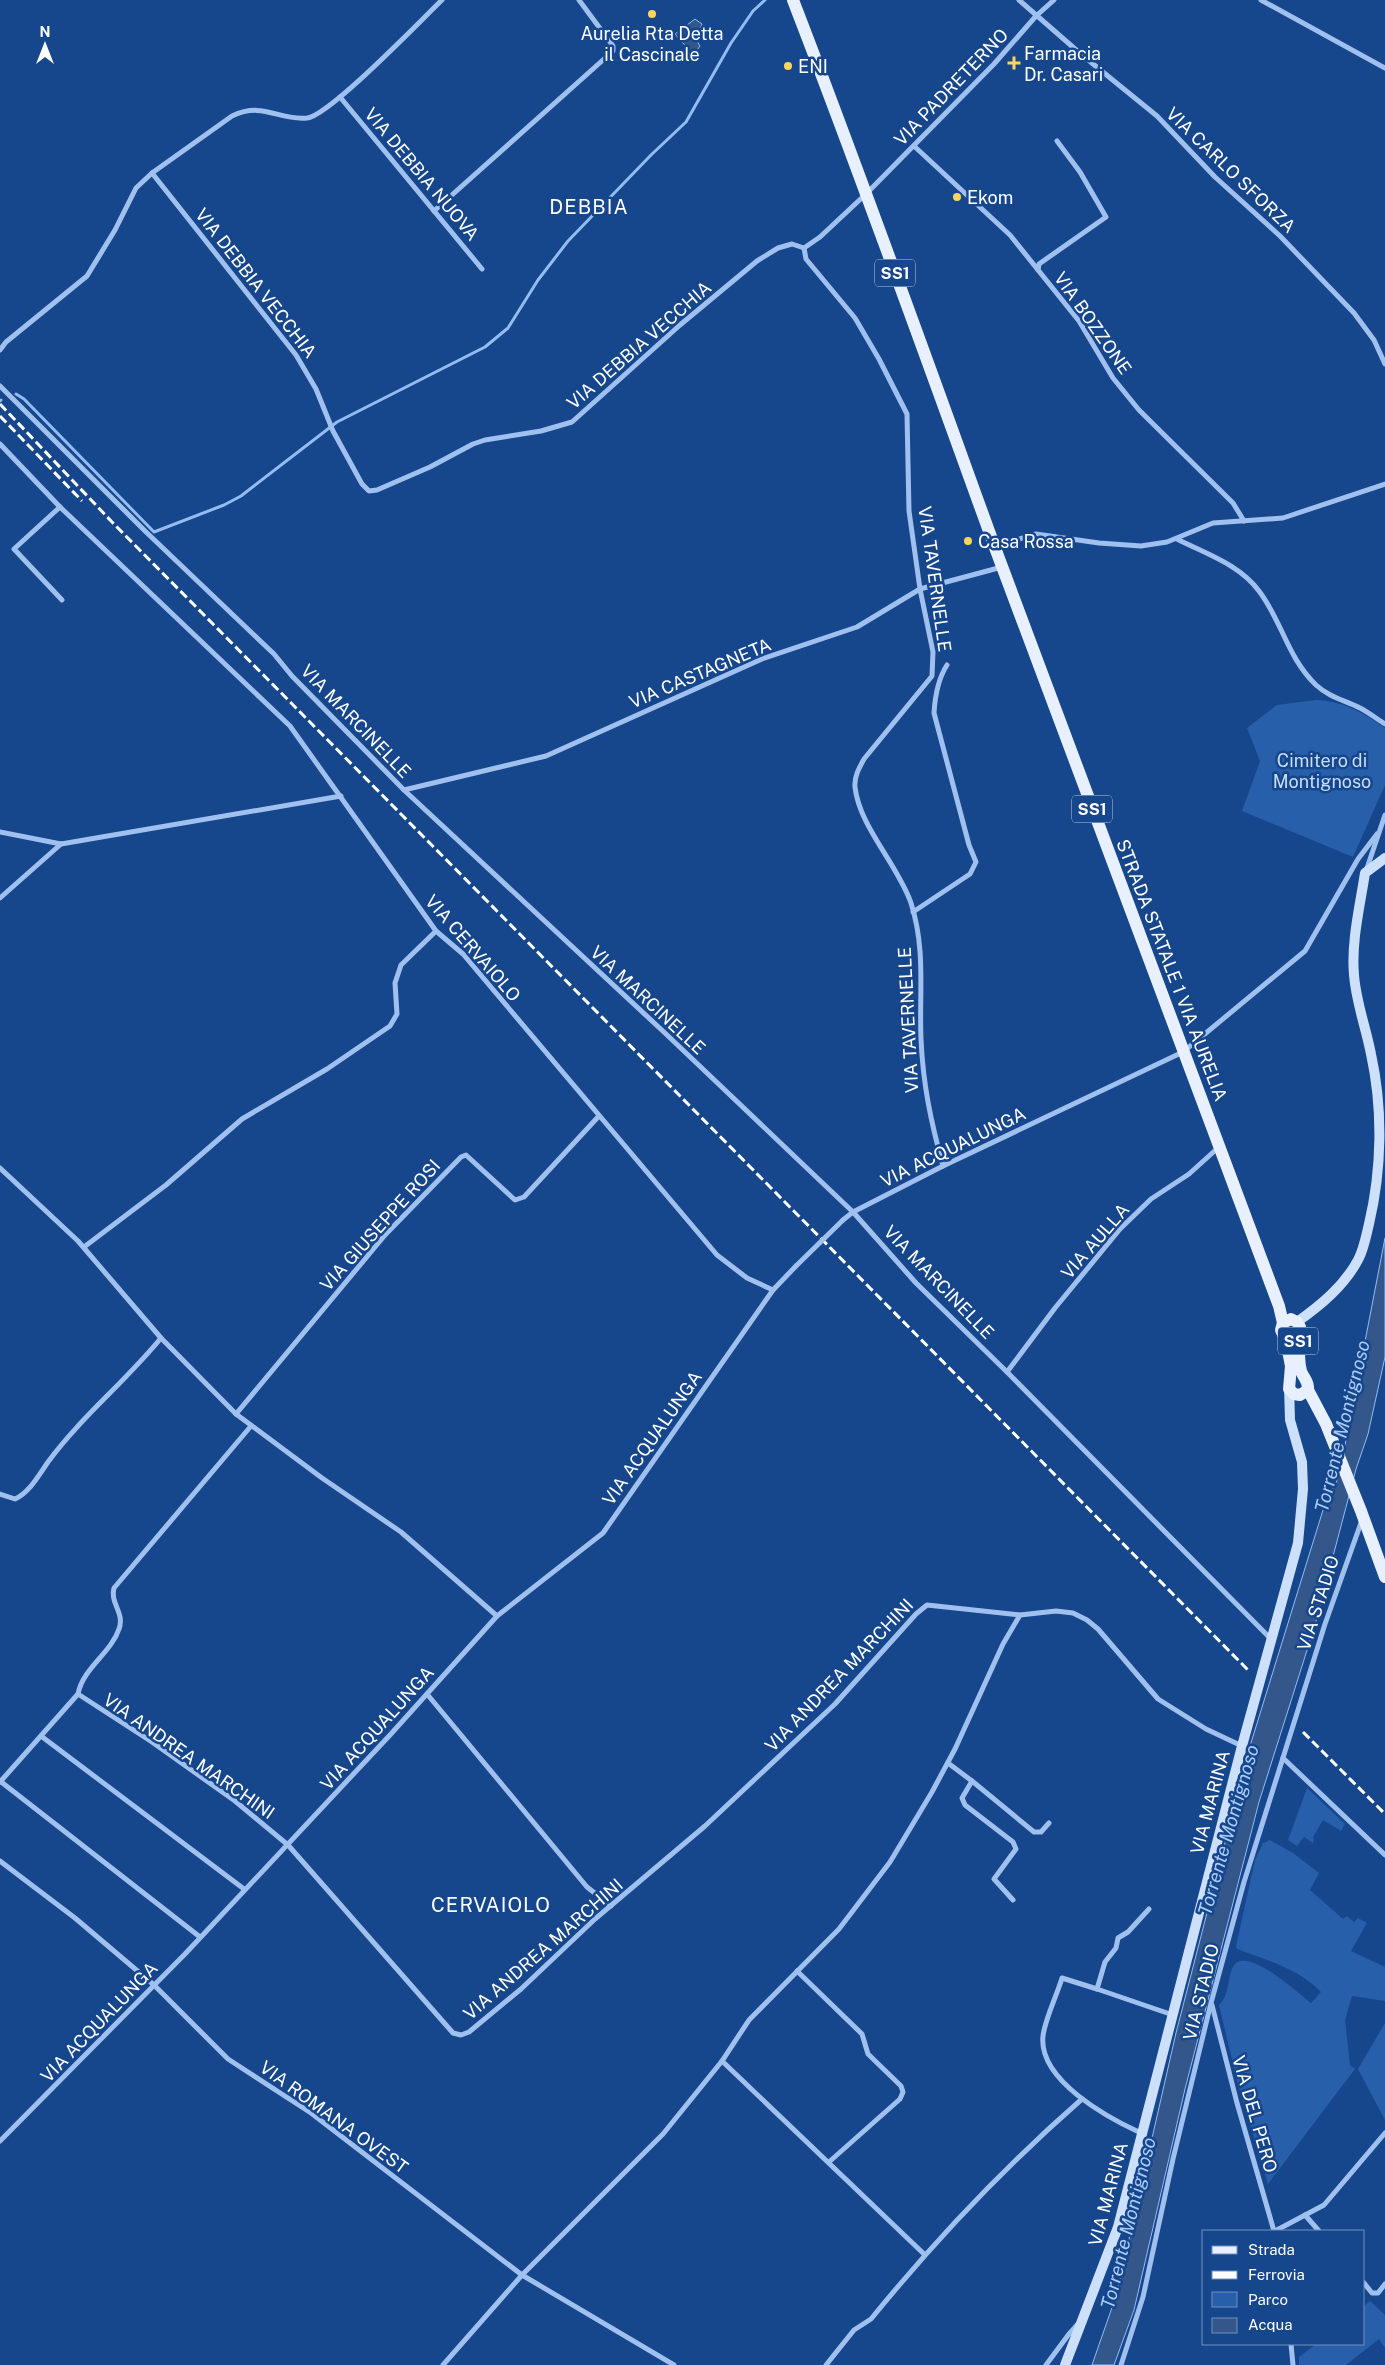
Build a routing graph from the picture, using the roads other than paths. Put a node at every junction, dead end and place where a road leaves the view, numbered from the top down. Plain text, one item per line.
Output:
1 (442, 0) edge
2 (580, 0) edge
3 (793, 0) edge
4 (1019, 0) edge
5 (1054, 0) edge
6 (1261, 0) edge
7 (1036, 16) junction
8 (1385, 68) edge
9 (340, 98) junction
10 (1057, 140) dead end
11 (914, 146) junction
12 (152, 173) junction
13 (867, 193) junction
14 (434, 211) junction
15 (804, 248) junction
16 (482, 269) dead end
17 (1038, 270) junction
18 (0, 350) edge
19 (1385, 364) edge
20 (0, 386) edge
21 (0, 444) edge
22 (1385, 484) edge
23 (60, 507) junction
24 (1244, 521) junction
25 (1176, 539) junction
26 (994, 546) junction
27 (1002, 566) junction
28 (920, 589) junction
29 (62, 600) dead end
30 (947, 665) dead end
31 (1385, 724) edge
32 (404, 790) junction
33 (341, 796) junction
34 (1385, 815) edge
35 (0, 832) edge
36 (1377, 834) junction
37 (61, 844) junction
38 (1385, 858) edge
39 (1365, 873) junction
40 (0, 898) edge
41 (913, 912) junction
42 (436, 932) junction
43 (1183, 1052) junction
44 (598, 1117) junction
45 (1221, 1145) junction
46 (943, 1166) junction
47 (0, 1168) edge
48 (853, 1212) junction
49 (84, 1247) junction
50 (773, 1290) junction
51 (1324, 1301) junction
52 (1290, 1322) junction
53 (1298, 1337) junction
54 (161, 1338) junction
55 (1007, 1372) junction
56 (1297, 1391) junction
57 (236, 1414) junction
58 (251, 1426) junction
59 (0, 1494) edge
60 (1362, 1514) junction
61 (1385, 1577) edge
62 (1020, 1615) junction
63 (497, 1616) junction
64 (1272, 1639) junction
65 (78, 1694) junction
66 (427, 1694) junction
67 (41, 1736) junction
68 (1242, 1746) junction
69 (1282, 1758) junction
70 (948, 1763) junction
71 (972, 1781) junction
72 (0, 1782) edge
73 (1049, 1822) dead end
74 (288, 1845) junction
75 (1385, 1856) edge
76 (0, 1861) edge
77 (244, 1889) junction
78 (1013, 1900) dead end
79 (611, 1906) junction
80 (1149, 1909) dead end
81 (200, 1937) junction
82 (797, 1971) junction
83 (154, 1986) junction
84 (1097, 1989) junction
85 (1211, 2003) junction
86 (1173, 2015) junction
87 (722, 2061) junction
88 (1082, 2099) junction
89 (1385, 2132) edge
90 (1141, 2133) junction
91 (0, 2141) edge
92 (829, 2162) junction
93 (1305, 2215) junction
94 (1275, 2230) edge
95 (1277, 2230) edge
96 (1318, 2230) edge
97 (924, 2254) junction
98 (522, 2275) junction
99 (1365, 2284) edge
100 (1385, 2284) edge
101 (1084, 2319) junction
102 (1291, 2345) edge
103 (443, 2365) edge
104 (674, 2365) edge
105 (826, 2365) edge
106 (1046, 2365) edge
107 (1065, 2365) edge
108 (1121, 2365) edge
109 (1293, 2365) edge

1 - 9 street
2 - 14 street
3 - 13 main road, STRADA STATALE 1 VIA AURELIA / SS1
4 - 7 street, VIA CARLO SFORZA
5 - 7 street, VIA PADRETERNO
6 - 8 street
7 - 11 street, VIA PADRETERNO
7 - 19 street, VIA CARLO SFORZA
9 - 12 street
9 - 14 street, VIA DEBBIA NUOVA
10 - 17 street
11 - 13 street, VIA PADRETERNO
11 - 17 street, VIA BOZZONE
12 - 15 street, VIA DEBBIA VECCHIA
12 - 18 street
13 - 15 street
13 - 26 main road, STRADA STATALE 1 VIA AURELIA / SS1
14 - 16 street, VIA DEBBIA NUOVA
15 - 28 street, VIA TAVERNELLE
17 - 24 street, VIA BOZZONE
20 - 32 street, VIA MARCINELLE
21 - 23 street, VIA CERVAIOLO
22 - 24 street
23 - 29 street
23 - 33 street, VIA CERVAIOLO
24 - 25 street
25 - 26 street
25 - 31 street
26 - 27 main road, STRADA STATALE 1 VIA AURELIA / SS1
27 - 28 street, VIA CASTAGNETA
27 - 43 main road, STRADA STATALE 1 VIA AURELIA / SS1
28 - 32 street, VIA CASTAGNETA
28 - 41 street, VIA TAVERNELLE
30 - 41 street
32 - 48 street, VIA MARCINELLE
33 - 37 street
33 - 42 street, VIA CERVAIOLO
34 - 36 street
35 - 37 street
36 - 39 street
36 - 43 street, VIA ACQUALUNGA
37 - 40 street
38 - 39 main road
39 - 51 main road
41 - 46 street, VIA TAVERNELLE
42 - 44 street, VIA CERVAIOLO
42 - 49 street
43 - 45 main road, STRADA STATALE 1 VIA AURELIA / SS1
43 - 46 street, VIA ACQUALUNGA
44 - 50 street, VIA CERVAIOLO
44 - 57 street, VIA GIUSEPPE ROSI
45 - 52 main road, STRADA STATALE 1 VIA AURELIA / SS1
45 - 55 street, VIA AULLA
46 - 48 street, VIA ACQUALUNGA
47 - 49 street
48 - 50 street, VIA ACQUALUNGA, bridge
48 - 55 street, VIA MARCINELLE
49 - 54 street
50 - 63 street, VIA ACQUALUNGA
51 - 52 main road
51 - 53 main road
52 - 53 main road, SS1
52 - 56 main road, STRADA STATALE 1 VIA AURELIA / SS1
53 - 56 main road, SS1
54 - 57 street
54 - 59 street
55 - 64 street, VIA MARCINELLE
56 - 60 main road
56 - 64 main road, VIA MARINA
57 - 58 street
58 - 63 street
58 - 65 street
60 - 61 main road
60 - 69 street, VIA STADIO
62 - 68 street
62 - 70 street
62 - 79 street, VIA ANDREA MARCHINI
63 - 66 street, VIA ACQUALUNGA
64 - 68 main road, VIA MARINA
65 - 67 street
65 - 74 street, VIA ANDREA MARCHINI
66 - 74 street, VIA ACQUALUNGA
66 - 79 street
67 - 72 street
67 - 77 street
68 - 86 main road, VIA MARINA
69 - 75 street
69 - 85 street, VIA STADIO
70 - 71 street
70 - 82 street
71 - 73 street
71 - 78 street
72 - 81 street
74 - 77 street, VIA ACQUALUNGA
74 - 79 street, VIA ANDREA MARCHINI
76 - 83 street, VIA ROMANA OVEST
77 - 81 street, VIA ACQUALUNGA
80 - 84 street
81 - 83 street, VIA ACQUALUNGA
82 - 87 street
82 - 92 street
83 - 91 street, VIA ACQUALUNGA
83 - 98 street, VIA ROMANA OVEST
84 - 86 street
84 - 88 street
85 - 94 street, VIA DEL PERO
85 - 108 street, VIA STADIO
86 - 90 main road, VIA MARINA
87 - 92 street
87 - 98 street
88 - 90 street
88 - 97 street
89 - 93 street
90 - 101 main road, VIA MARINA
92 - 97 street
93 - 95 street
93 - 96 street
97 - 105 street
98 - 103 street
98 - 104 street, VIA ROMANA OVEST
99 - 100 street
101 - 106 street
101 - 107 main road, VIA MARINA
102 - 109 street

